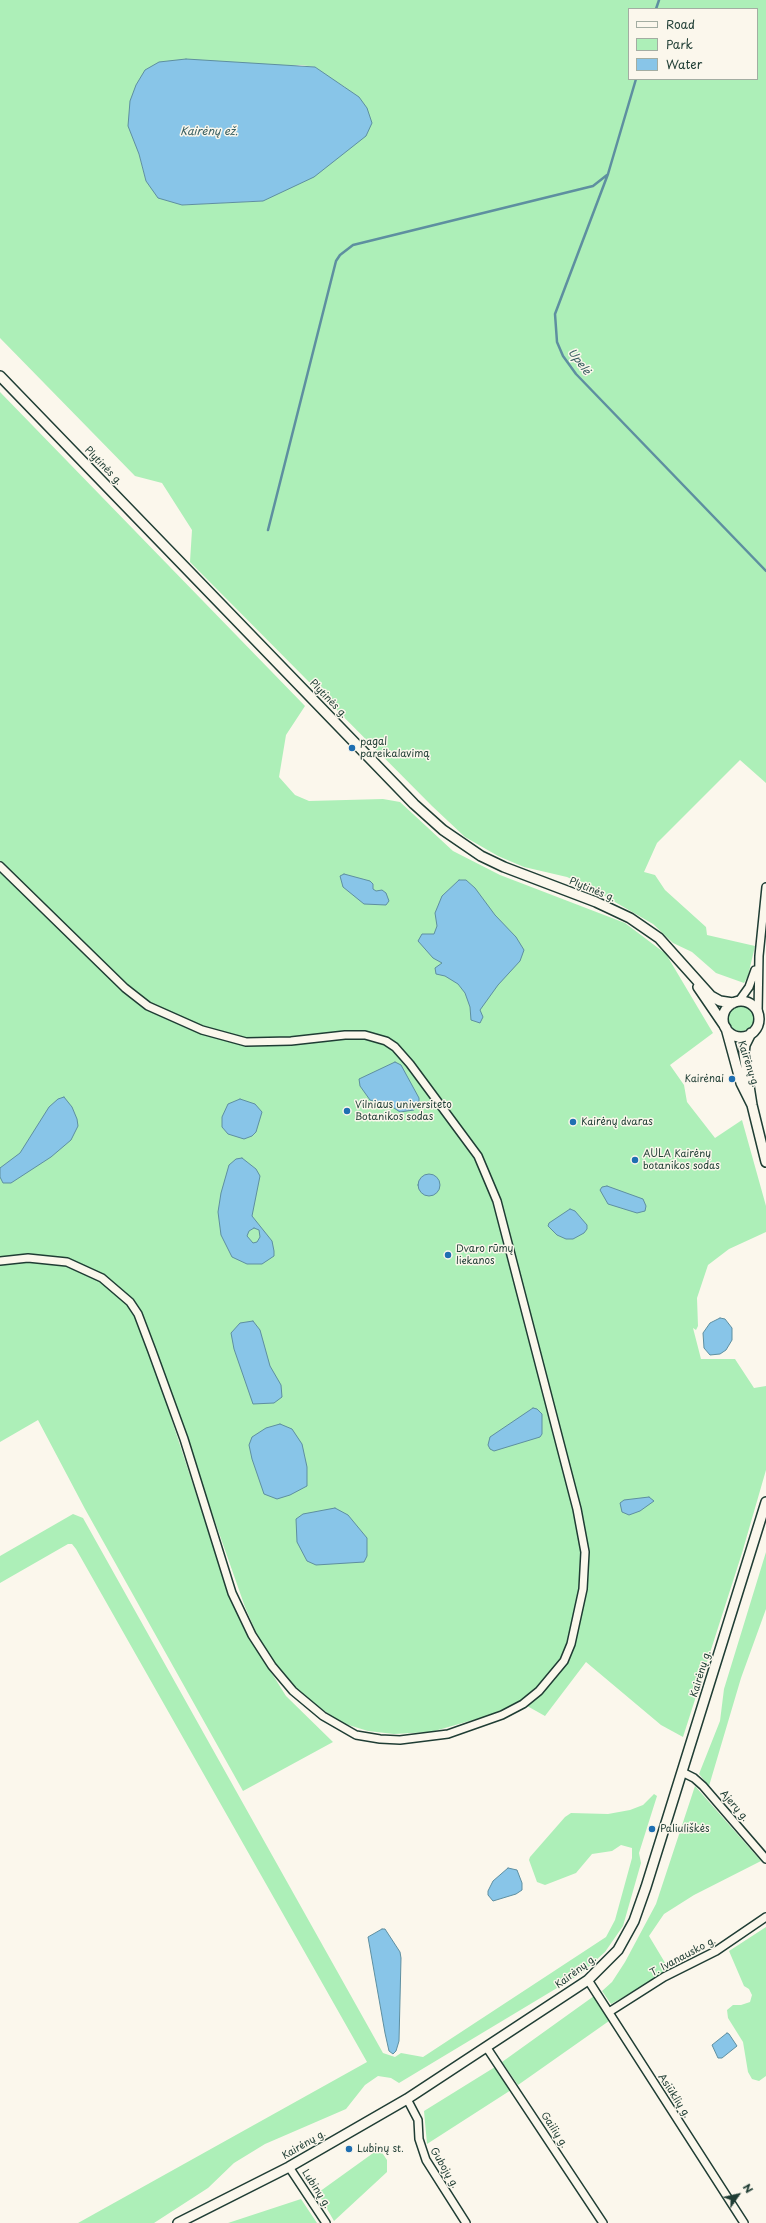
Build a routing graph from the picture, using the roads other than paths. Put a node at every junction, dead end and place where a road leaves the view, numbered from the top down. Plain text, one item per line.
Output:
1 (0, 376) edge
2 (0, 866) edge
3 (766, 887) edge
4 (759, 956) junction
5 (688, 970) junction
6 (736, 1002) junction
7 (758, 1013) junction
8 (726, 1028) junction
9 (751, 1033) junction
10 (752, 1105) junction
11 (766, 1162) edge
12 (0, 1261) edge
13 (766, 1502) edge
14 (682, 1772) junction
15 (765, 1855) edge
16 (766, 1917) edge
17 (588, 1980) junction
18 (609, 2012) junction
19 (487, 2048) junction
20 (407, 2099) junction
21 (289, 2167) junction
22 (178, 2223) edge
23 (326, 2223) edge
24 (466, 2223) edge
25 (603, 2223) edge
26 (744, 2223) edge

1 - 5 main road, Plytinės g.
2 - 12 street
3 - 4 street
4 - 6 street
4 - 7 street
5 - 6 main road, Plytinės g.
5 - 8 main road, Plytinės g.
6 - 7 main road
6 - 8 main road
7 - 9 main road
8 - 9 main road
8 - 10 main road, Kairėnų g.
9 - 10 main road, Kairėnų g.
10 - 11 main road, Kairėnų g.
13 - 14 main road, Kairėnų g.
14 - 15 street, Ajerų g.
14 - 17 main road, Kairėnų g.
16 - 18 street, T. Ivanausko g.
17 - 18 street, Asiūklių g.
17 - 19 main road, Kairėnų g.
18 - 26 street, Asiūklių g.
19 - 20 main road, Kairėnų g.
19 - 25 street, Gailių g.
20 - 21 main road, Kairėnų g.
20 - 24 street, Gubojų g.
21 - 22 main road, Kairėnų g.
21 - 23 street, Lubinų g.

